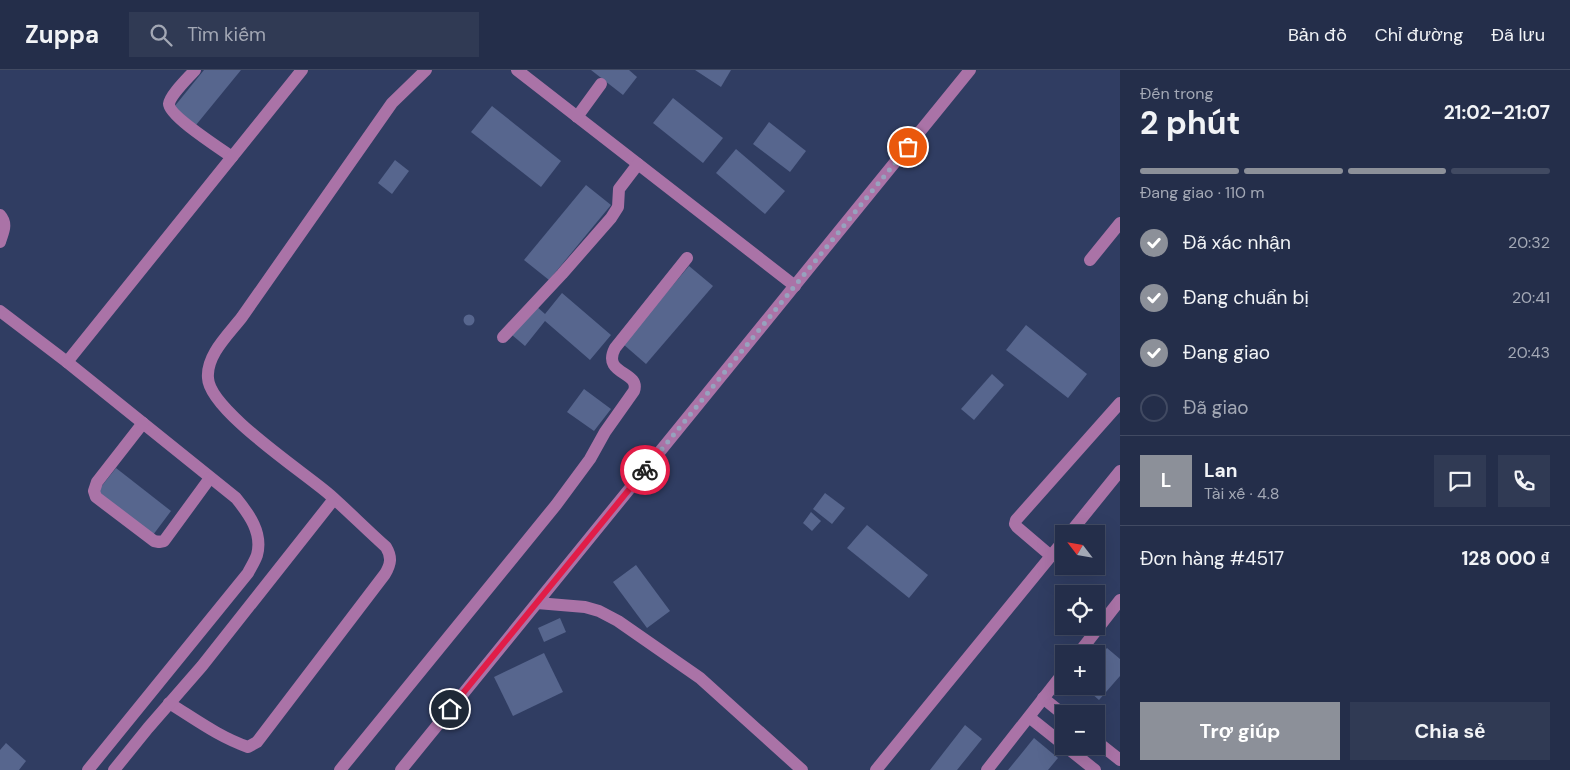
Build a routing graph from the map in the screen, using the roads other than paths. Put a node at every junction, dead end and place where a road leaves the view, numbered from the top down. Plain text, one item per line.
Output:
1 (195, 70) edge
2 (301, 70) edge
3 (426, 70) edge
4 (517, 70) edge
5 (970, 70) edge
6 (601, 84) dead end
7 (577, 117) junction
8 (232, 158) junction
9 (638, 164) junction
10 (0, 215) edge
11 (1120, 223) edge
12 (0, 242) edge
13 (687, 258) dead end
14 (1090, 260) dead end
15 (795, 286) junction
16 (0, 311) edge
17 (502, 337) dead end
18 (67, 362) junction
19 (1120, 403) edge
20 (143, 423) junction
21 (1120, 471) edge
22 (210, 478) junction
23 (334, 499) junction
24 (1076, 525) edge
25 (1055, 551) edge
26 (1051, 556) junction
27 (1120, 600) edge
28 (537, 603) junction
29 (1085, 645) edge
30 (1055, 683) edge
31 (1043, 698) junction
32 (169, 703) junction
33 (1055, 708) edge
34 (1029, 717) junction
35 (1055, 738) edge
36 (1105, 748) edge
37 (1076, 755) edge
38 (1120, 760) edge
39 (88, 770) edge
40 (114, 770) edge
41 (340, 770) edge
42 (401, 770) edge
43 (802, 770) edge
44 (876, 770) edge
45 (987, 770) edge
46 (1095, 770) edge

1 - 8 street
2 - 8 street
3 - 23 street
4 - 7 street
5 - 15 street
6 - 7 street
7 - 9 street
8 - 18 street
9 - 15 street
9 - 17 street
10 - 12 street
11 - 14 street
13 - 41 street
15 - 28 street
16 - 18 street
18 - 20 street
19 - 26 street
20 - 22 street
20 - 22 street
21 - 24 street
22 - 39 street
23 - 32 street
23 - 32 street
25 - 26 street
26 - 44 street
27 - 29 street
28 - 42 street
28 - 43 street
30 - 31 street
31 - 33 street
31 - 34 street
32 - 40 street
34 - 35 street
34 - 45 street
36 - 38 street
37 - 46 street

